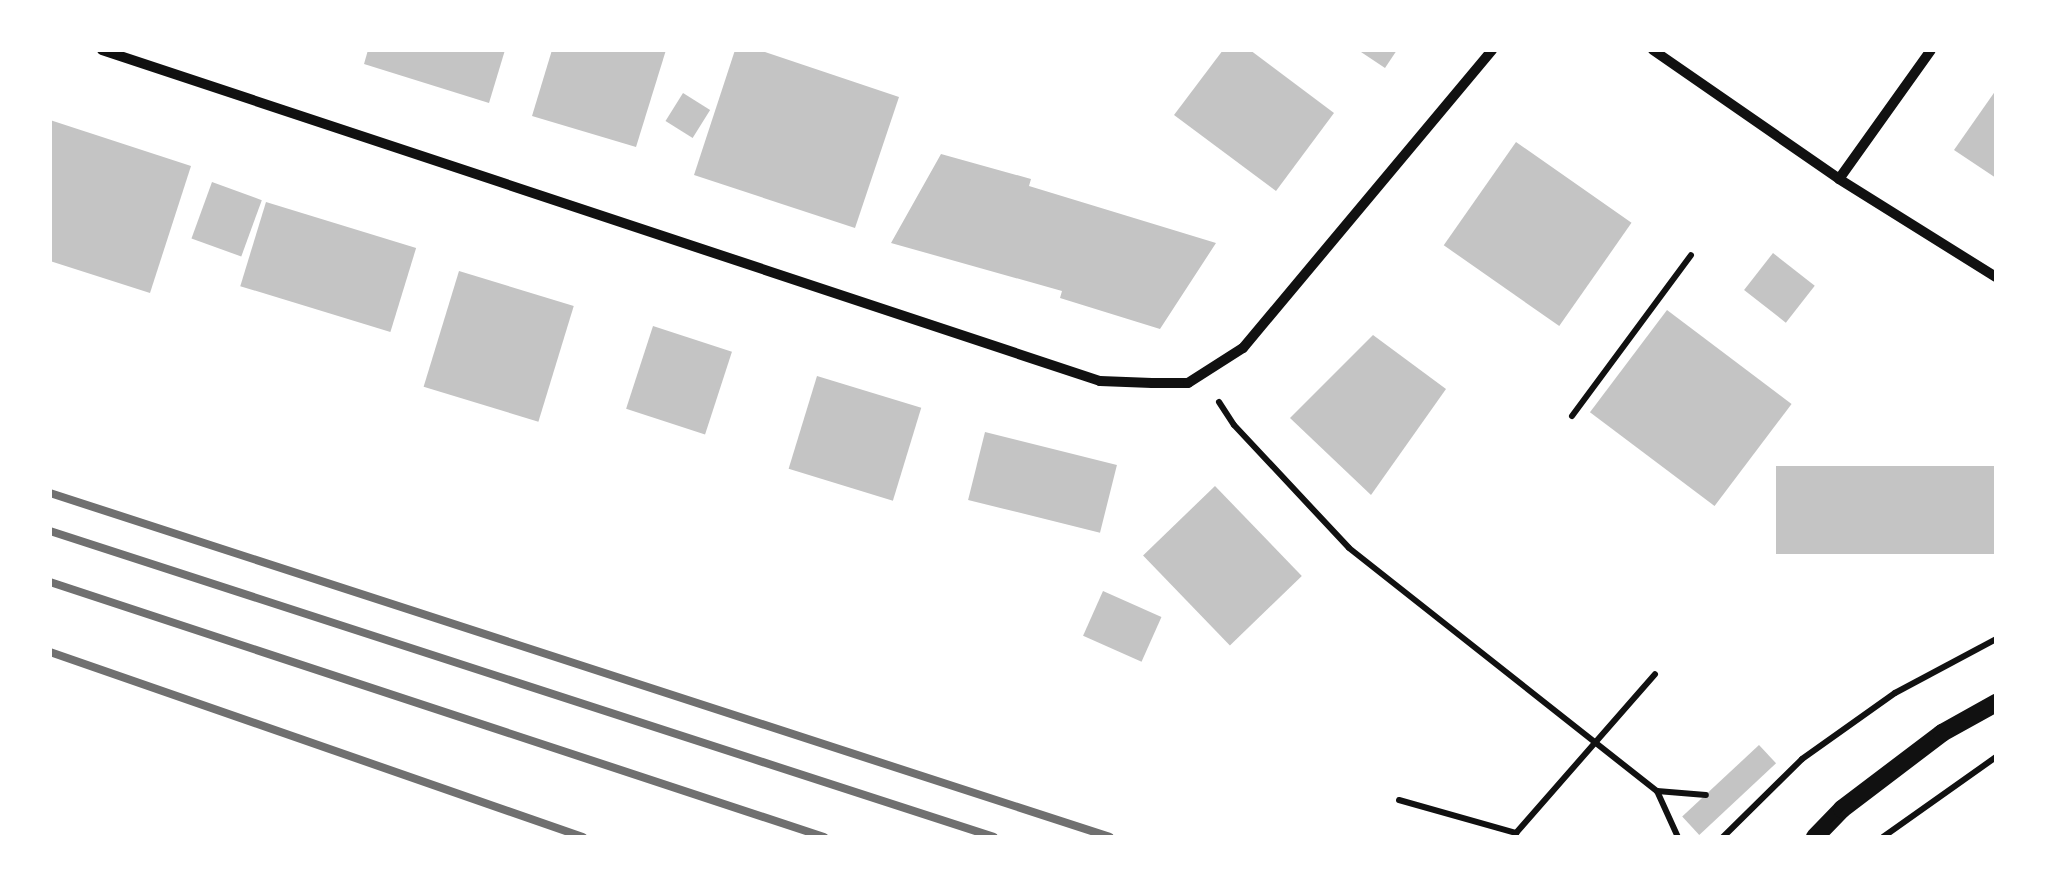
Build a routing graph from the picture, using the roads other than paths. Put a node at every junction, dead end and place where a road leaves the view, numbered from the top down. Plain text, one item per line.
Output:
1 (102, 50) edge
2 (1492, 50) edge
3 (1653, 50) edge
4 (1931, 50) edge
5 (1838, 179) junction
6 (1996, 277) edge
7 (1996, 703) edge
8 (1815, 837) edge

1 - 2 street
3 - 5 street
4 - 5 street
5 - 6 street
7 - 8 street

